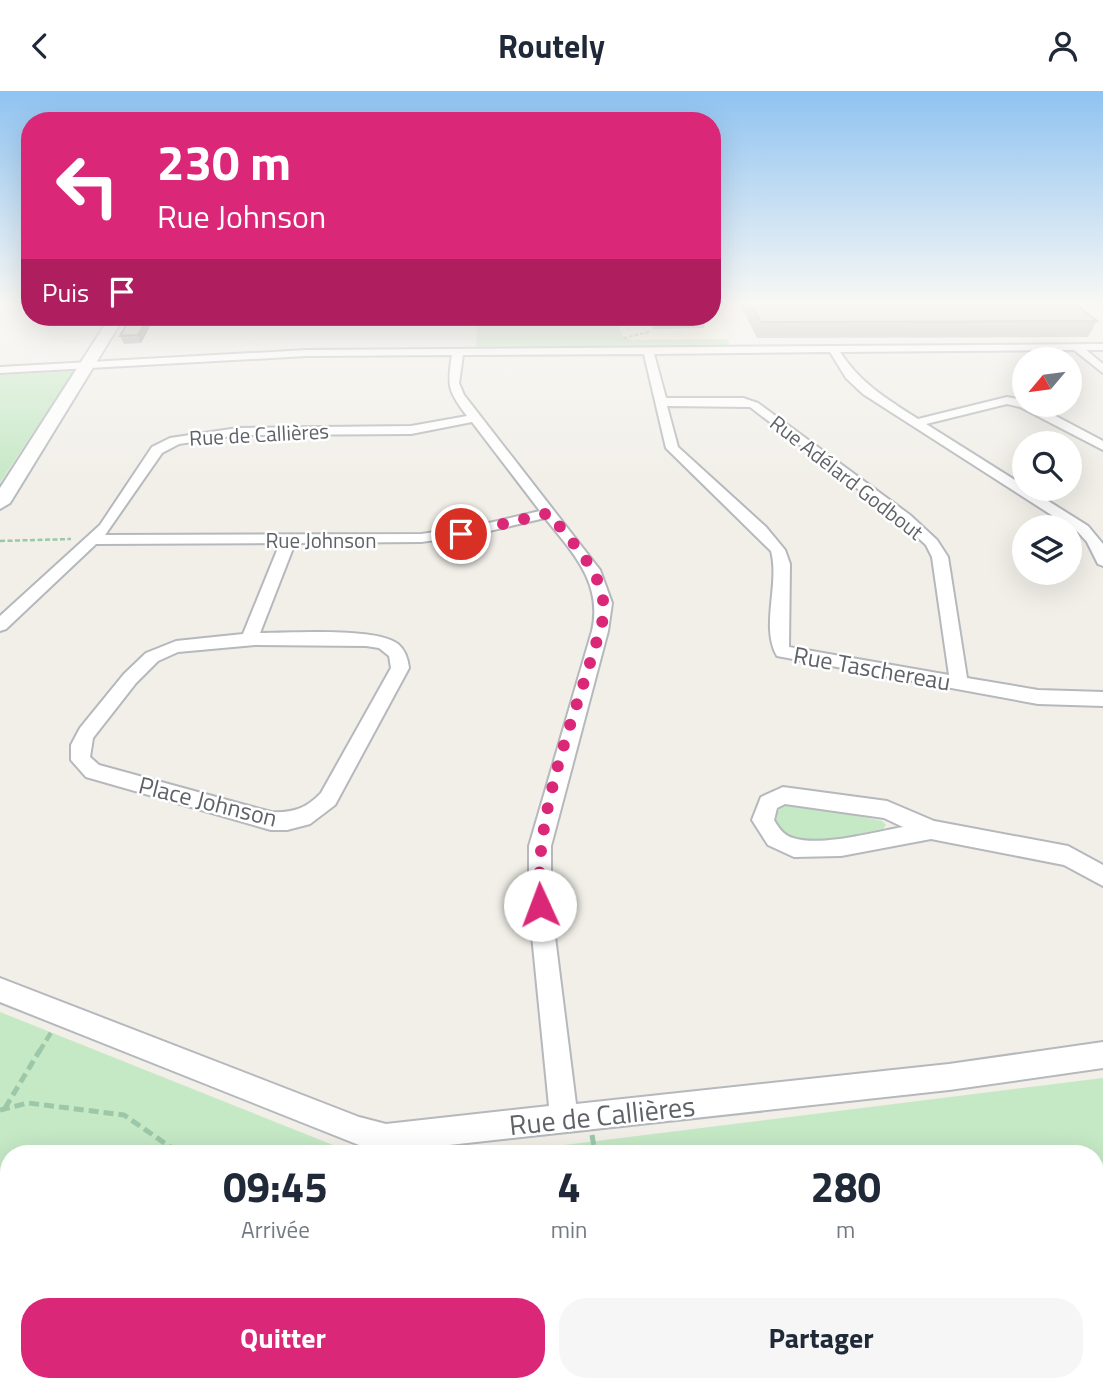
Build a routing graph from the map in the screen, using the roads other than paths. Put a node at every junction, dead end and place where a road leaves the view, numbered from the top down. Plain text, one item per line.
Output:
1 (129, 363) edge
2 (457, 363) edge
3 (651, 363) edge
4 (842, 363) edge
5 (88, 365) junction
6 (0, 370) edge
7 (1012, 401) edge
8 (662, 402) junction
9 (1048, 417) edge
10 (474, 418) junction
11 (917, 423) junction
12 (1103, 446) edge
13 (0, 503) edge
14 (549, 513) junction
15 (92, 540) junction
16 (289, 540) junction
17 (1103, 561) edge
18 (0, 625) edge
19 (248, 642) junction
20 (959, 684) junction
21 (1103, 699) edge
22 (931, 830) junction
23 (1103, 876) edge
24 (0, 990) edge
25 (1103, 1055) edge
26 (564, 1118) junction

1 - 5 street
2 - 10 street
3 - 8 street, Rue Taschereau
4 - 11 street
5 - 6 street
5 - 13 street
7 - 11 street
8 - 20 street, Rue Adélard Godbout
8 - 20 street, Rue Taschereau
9 - 12 street
10 - 14 street
10 - 15 street, Rue de Callières
11 - 17 street
14 - 16 street, Rue Johnson
14 - 26 street
15 - 16 street, Rue Johnson
15 - 18 street, Rue de Callières
16 - 19 street
19 - 19 street, Place Johnson
20 - 21 street, Rue Taschereau
22 - 22 street
22 - 23 street
24 - 26 street, Rue de Callières
25 - 26 street, Rue de Callières

